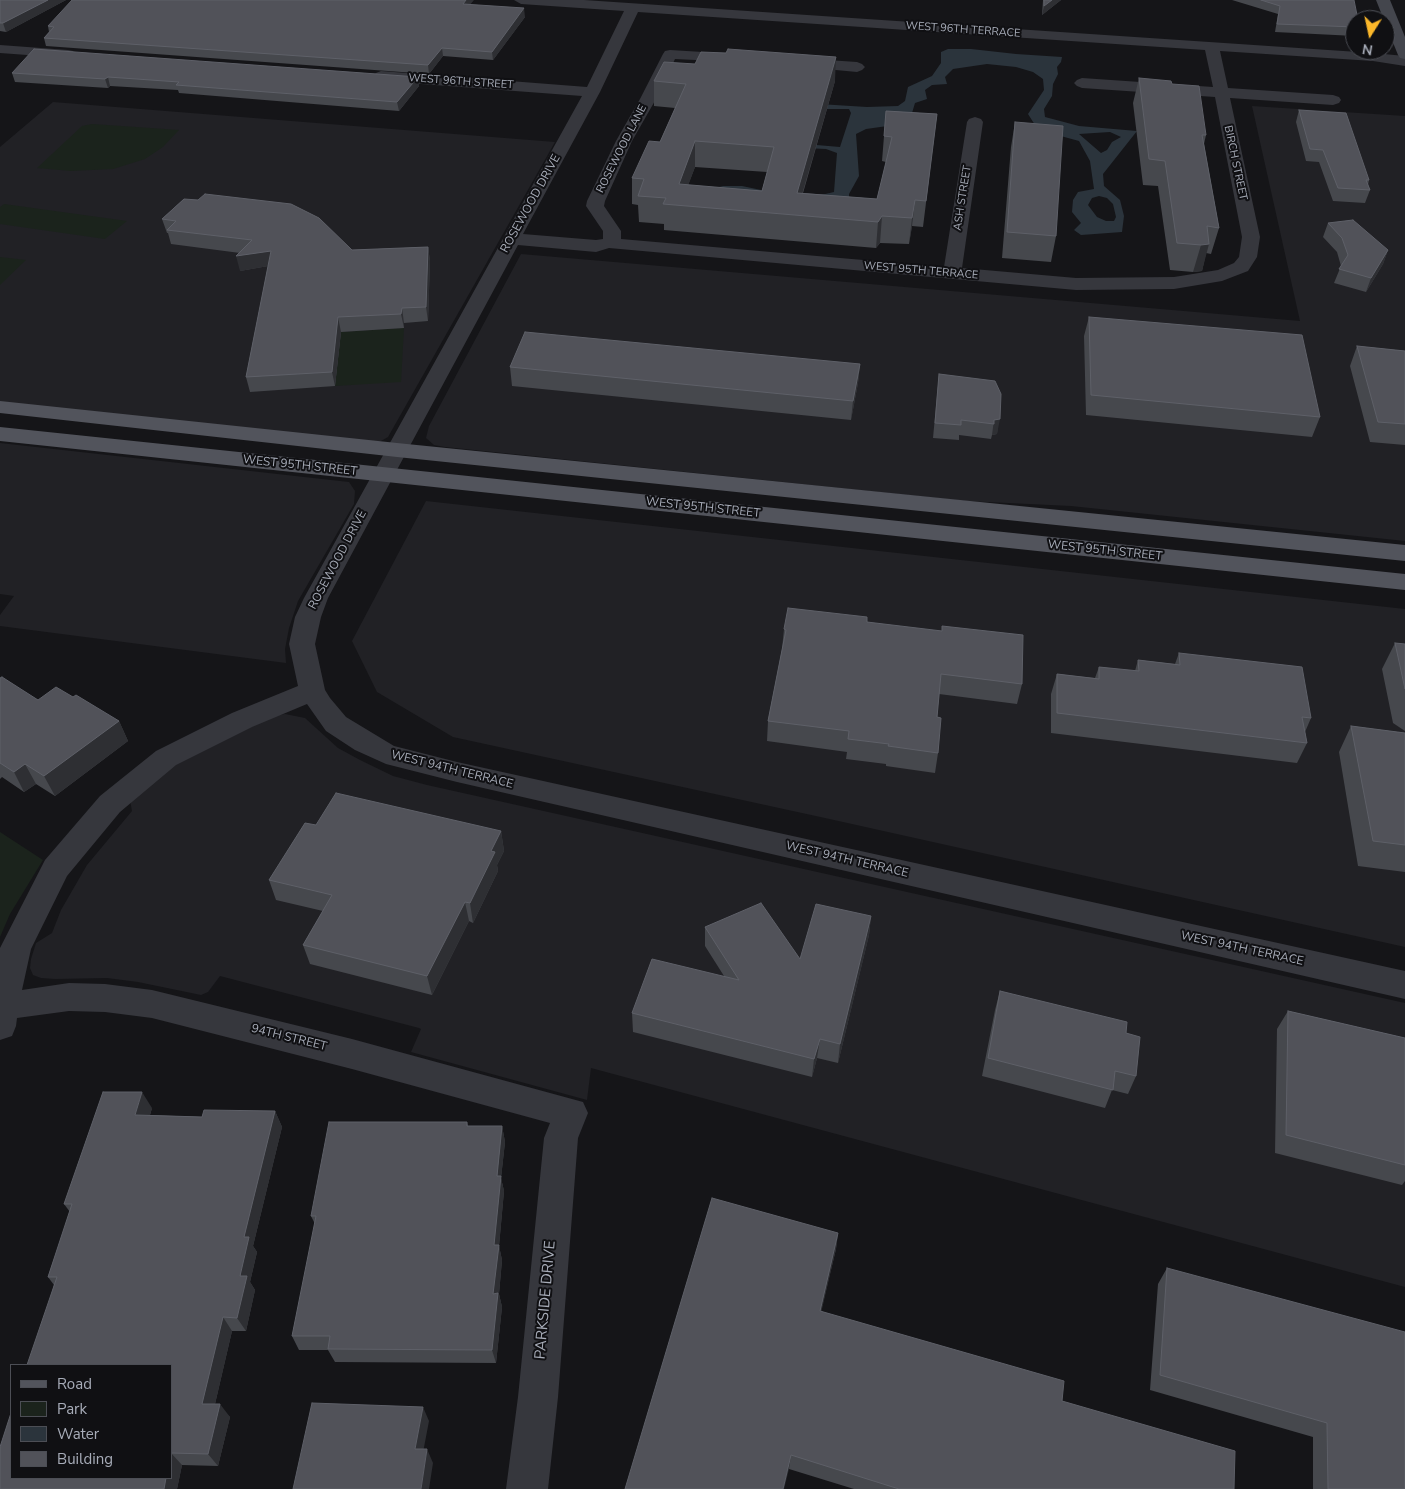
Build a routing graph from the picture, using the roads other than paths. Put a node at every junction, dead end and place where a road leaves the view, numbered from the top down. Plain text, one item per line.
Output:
1 (521, 0) edge
2 (1383, 0) edge
3 (633, 8) junction
4 (1212, 46) junction
5 (1, 50) edge
6 (82, 55) edge
7 (1405, 55) edge
8 (748, 59) edge
9 (1405, 61) edge
10 (788, 62) edge
11 (857, 67) dead end
12 (368, 75) edge
13 (1082, 83) dead end
14 (592, 92) junction
15 (1221, 92) junction
16 (1333, 100) dead end
17 (975, 122) dead end
18 (514, 235) junction
19 (609, 243) junction
20 (1231, 272) joint
21 (952, 273) junction
22 (0, 406) edge
23 (0, 434) edge
24 (397, 450) junction
25 (384, 474) junction
26 (1405, 553) edge
27 (1405, 582) edge
28 (312, 691) junction
29 (1405, 985) edge
30 (1, 1016) edge
31 (571, 1113) joint
32 (527, 1489) edge

1 - 3 street, WEST 96TH TERRACE
2 - 7 main road
3 - 4 street, WEST 96TH TERRACE
3 - 14 street, ROSEWOOD DRIVE
4 - 9 street, WEST 96TH TERRACE
4 - 15 street, BIRCH STREET
5 - 6 street
8 - 19 street, ROSEWOOD LANE
10 - 11 street
12 - 14 street, WEST 96TH STREET
13 - 15 street
14 - 18 street, ROSEWOOD DRIVE
15 - 16 street
15 - 20 street, BIRCH STREET
17 - 21 street, ASH STREET
18 - 19 street, WEST 95TH TERRACE
18 - 24 street, ROSEWOOD DRIVE
19 - 21 street, WEST 95TH TERRACE
20 - 21 street, WEST 95TH TERRACE
22 - 24 main road
23 - 25 main road, WEST 95TH STREET
24 - 25 street, ROSEWOOD DRIVE
24 - 26 main road
25 - 27 main road, WEST 95TH STREET
25 - 28 street, ROSEWOOD DRIVE
28 - 29 street, WEST 94TH TERRACE
28 - 30 street
30 - 31 street, 94TH STREET
31 - 32 street, PARKSIDE DRIVE

